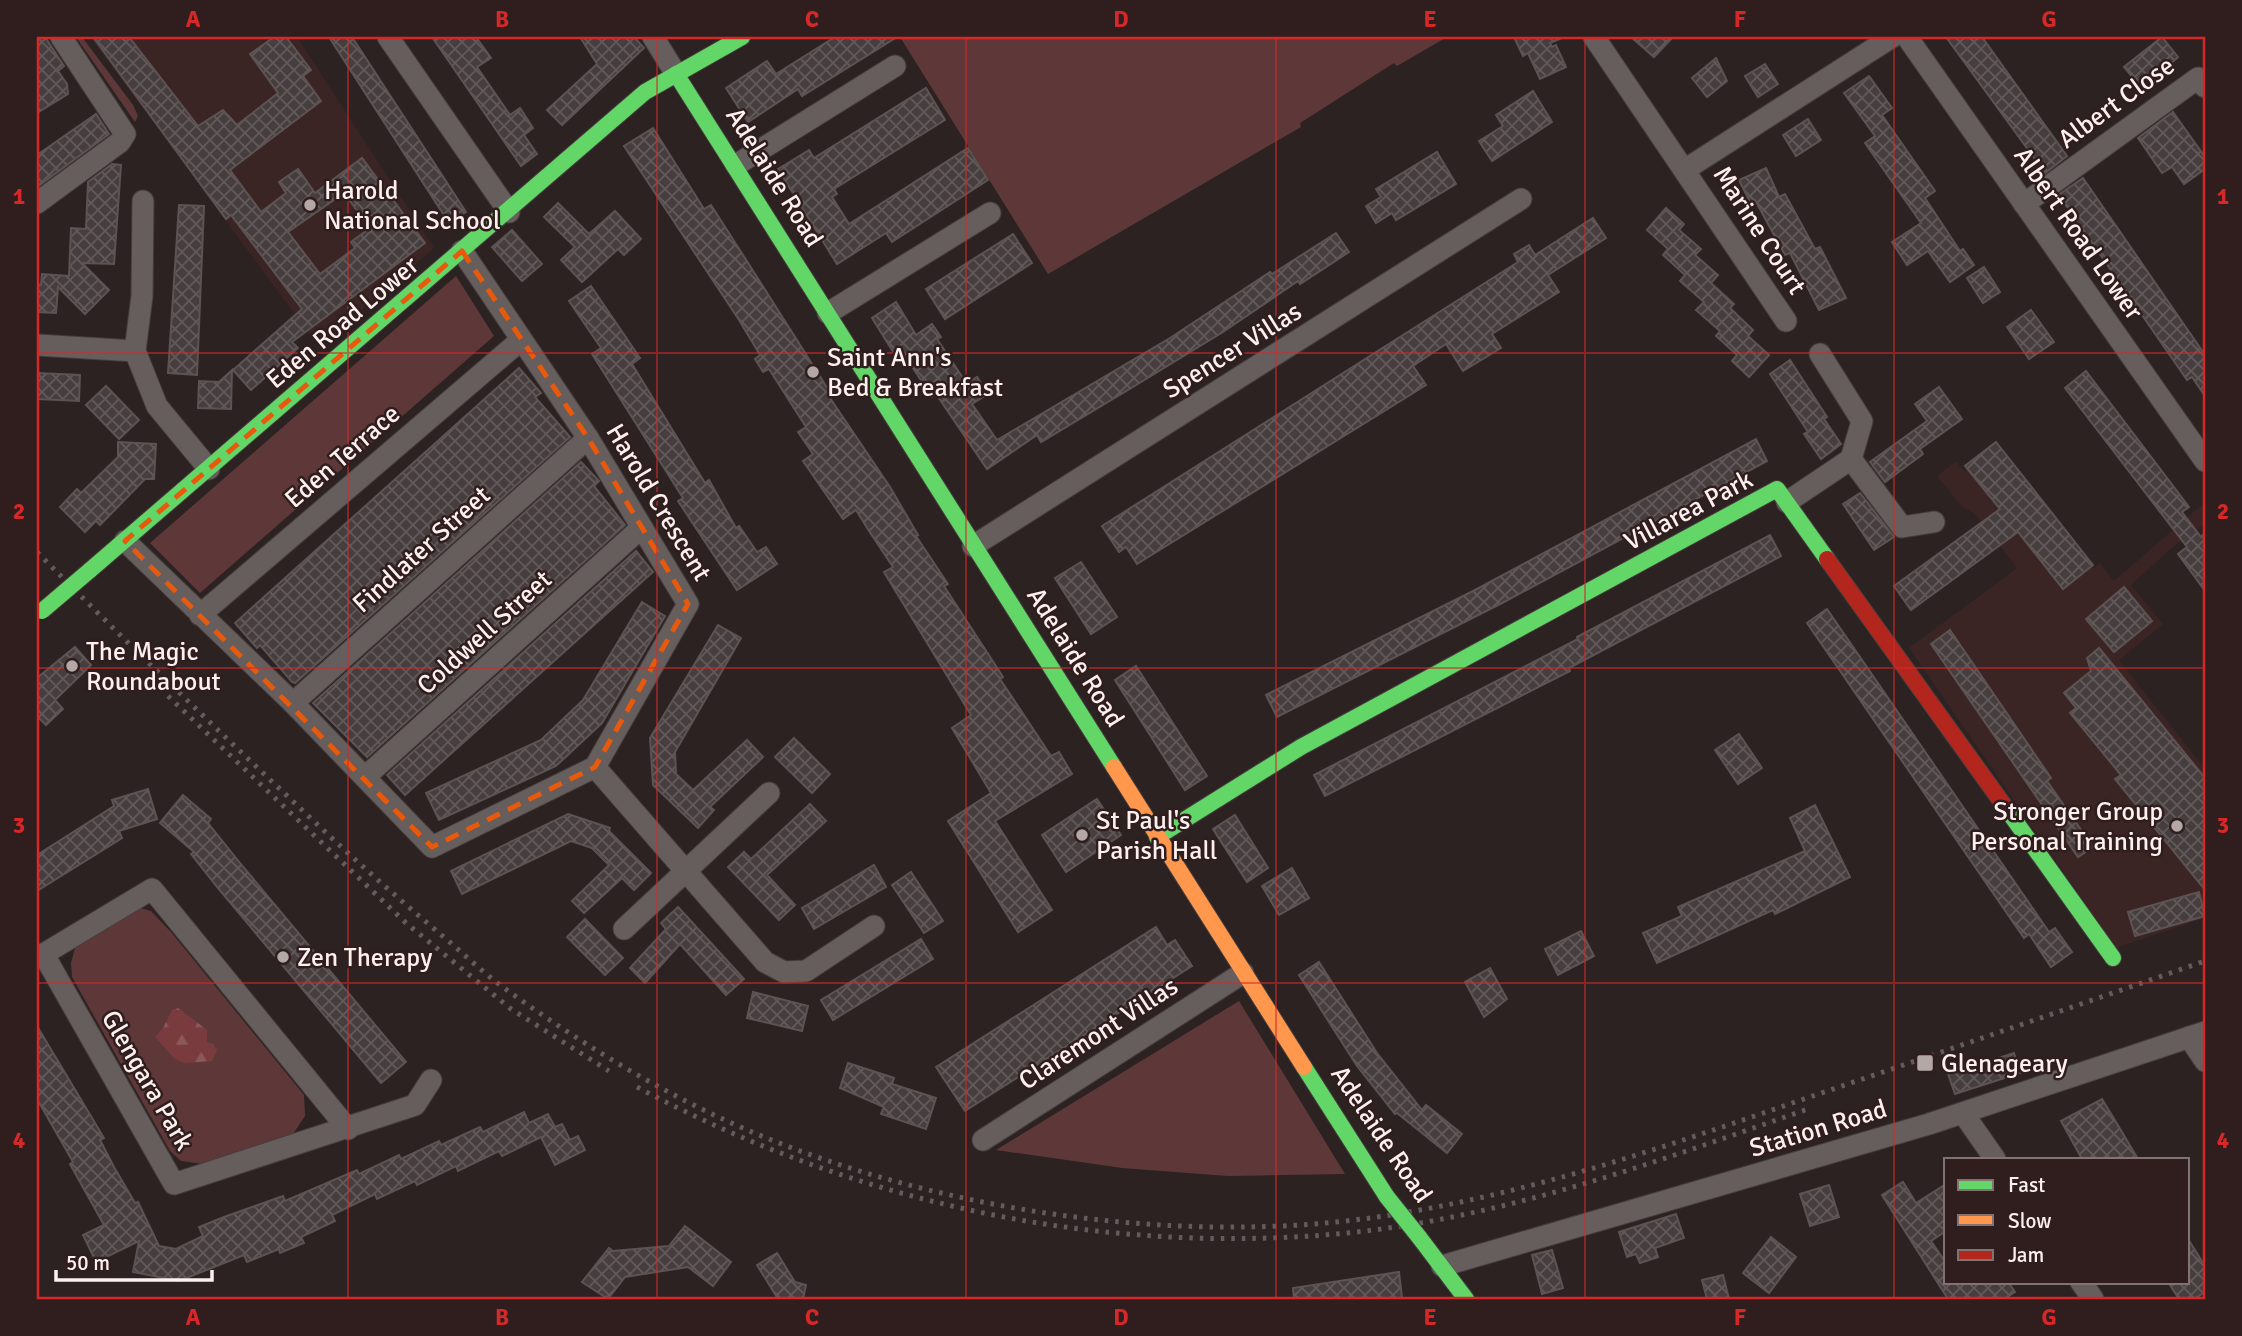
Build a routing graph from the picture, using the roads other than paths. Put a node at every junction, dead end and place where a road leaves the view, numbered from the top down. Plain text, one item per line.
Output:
1 (61, 37) edge
2 (388, 37) edge
3 (653, 37) edge
4 (742, 37) edge
5 (1594, 37) edge
6 (1892, 37) edge
7 (1907, 37) edge
8 (895, 66) dead end
9 (676, 74) junction
10 (2205, 87) edge
11 (736, 165) junction
12 (1686, 169) junction
13 (1521, 200) dead end
14 (143, 201) dead end
15 (37, 203) edge
16 (2024, 204) junction
17 (509, 212) junction
18 (990, 213) dead end
19 (462, 251) junction
20 (828, 313) junction
21 (1786, 321) dead end
22 (521, 340) junction
23 (37, 345) edge
24 (135, 351) junction
25 (1819, 354) dead end
26 (587, 438) junction
27 (1851, 459) junction
28 (2205, 461) edge
29 (209, 469) junction
30 (1787, 502) junction
31 (1934, 522) dead end
32 (640, 529) junction
33 (125, 541) junction
34 (973, 546) junction
35 (39, 613) edge
36 (200, 615) junction
37 (293, 703) junction
38 (595, 767) junction
39 (365, 777) junction
40 (769, 793) dead end
41 (1157, 837) junction
42 (686, 871) junction
43 (874, 926) dead end
44 (624, 929) dead end
45 (41, 956) edge
46 (2113, 958) dead end
47 (1243, 973) junction
48 (2197, 1034) edge
49 (2205, 1061) edge
50 (430, 1080) dead end
51 (1963, 1113) junction
52 (348, 1129) junction
53 (983, 1140) dead end
54 (1994, 1158) edge
55 (1442, 1266) junction
56 (2082, 1284) edge
57 (1466, 1299) edge
58 (2093, 1299) edge

1 - 15 street
2 - 17 street
3 - 9 street, Adelaide Road
4 - 9 street, Eden Road Lower
5 - 12 street, Marine Court
6 - 12 street, Marine Court
7 - 16 street, Albert Road Lower
8 - 11 street
9 - 11 street, Adelaide Road
9 - 17 street, Eden Road Lower
10 - 16 street, Albert Close
11 - 20 street, Adelaide Road
12 - 21 street, Marine Court
13 - 34 street, Spencer Villas
14 - 24 street
16 - 28 street, Albert Road Lower
17 - 19 street, Eden Road Lower
18 - 20 street
19 - 22 street, Harold Crescent
19 - 29 street, Eden Road Lower
20 - 34 street, Adelaide Road
22 - 26 street, Harold Crescent
22 - 36 street, Eden Terrace
23 - 24 street
24 - 29 street
25 - 27 street
26 - 32 street, Harold Crescent
26 - 37 street, Findlater Street
27 - 30 street
27 - 31 street
29 - 33 street, Eden Road Lower
30 - 41 street, Villarea Park
30 - 46 street, Villarea Park
32 - 38 street, Harold Crescent
32 - 39 street, Coldwell Street
33 - 35 street, Eden Road Lower, bridge
33 - 36 street
34 - 41 street, Adelaide Road
36 - 37 street
37 - 39 street
38 - 39 street
38 - 42 street
40 - 42 street
41 - 47 street, Adelaide Road
42 - 43 street
42 - 44 street
45 - 52 street, Glengara Park
45 - 52 street, Glengara Park
47 - 53 street, Claremont Villas
47 - 55 street, Adelaide Road, bridge
48 - 49 street
48 - 51 street, Station Road
50 - 52 street, Glengara Park
51 - 54 street
51 - 55 street, Station Road
55 - 57 street, Adelaide Road
56 - 58 street

